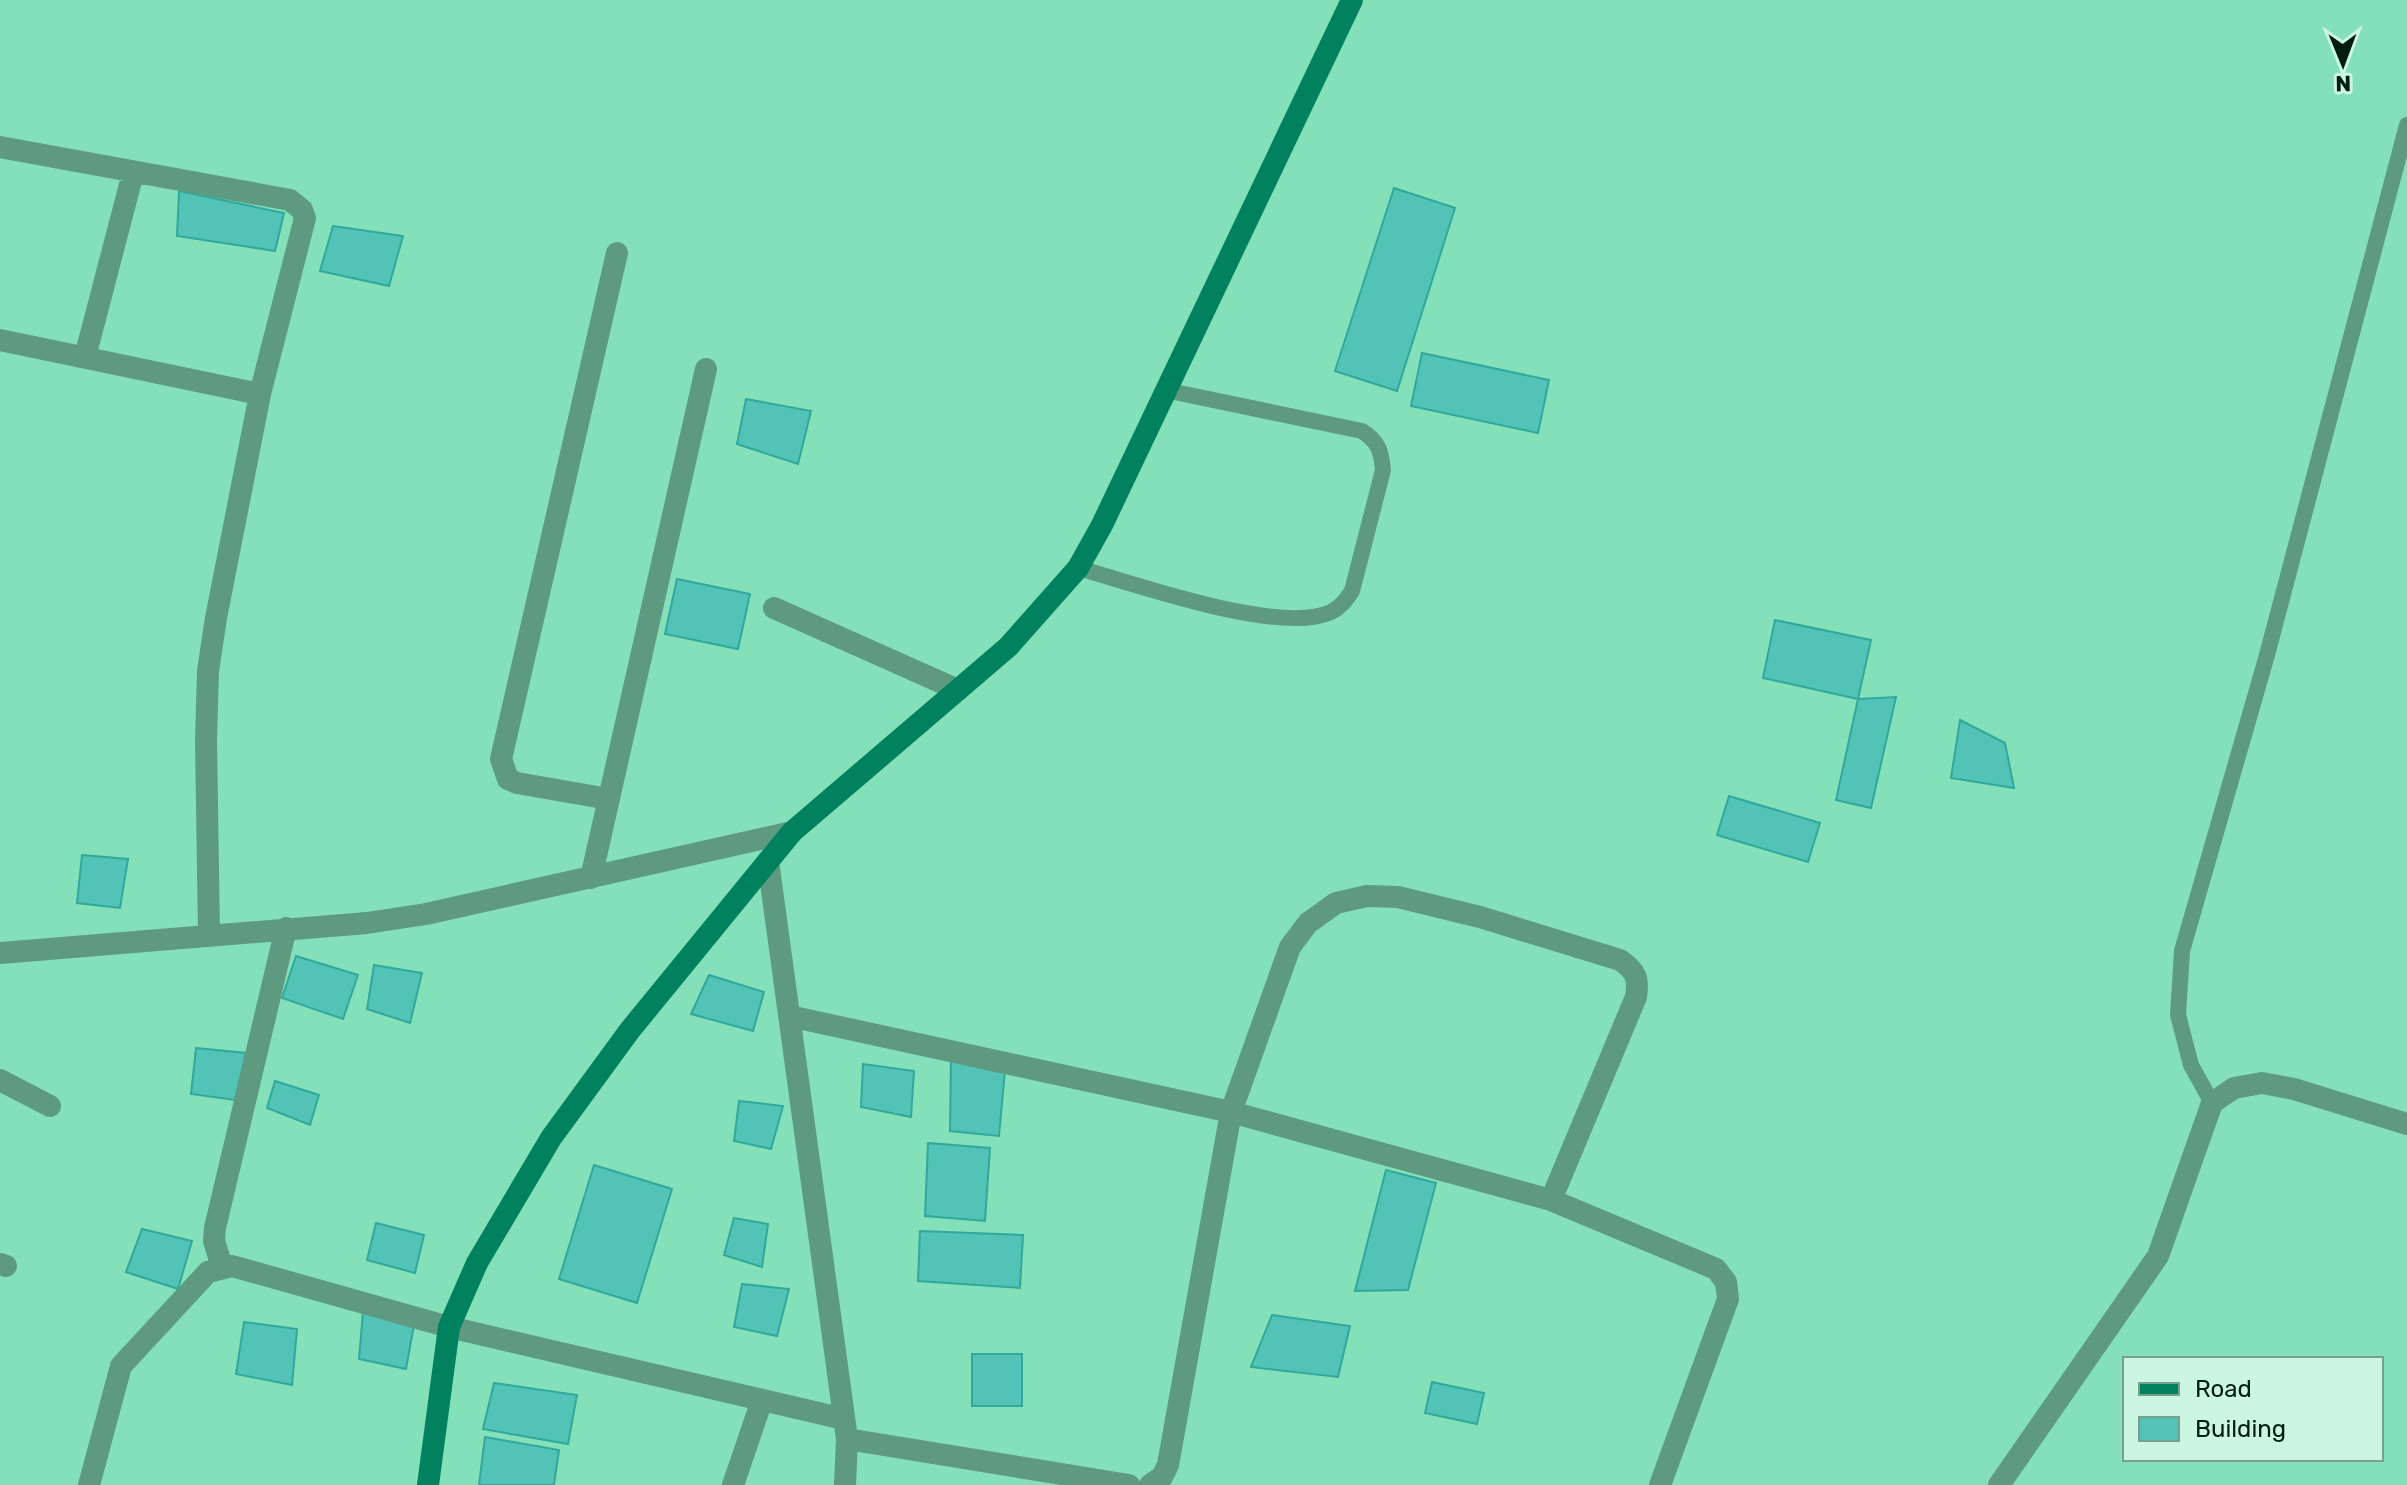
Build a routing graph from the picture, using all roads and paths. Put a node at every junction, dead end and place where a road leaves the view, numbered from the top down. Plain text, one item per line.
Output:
1 (1352, 0) edge
2 (2407, 125) edge
3 (0, 147) edge
4 (133, 173) junction
5 (617, 253) dead end
6 (0, 340) edge
7 (85, 357) junction
8 (706, 369) dead end
9 (1165, 390) junction
10 (260, 394) junction
11 (1078, 568) junction
12 (774, 608) dead end
13 (958, 690) junction
14 (609, 799) junction
15 (792, 832) junction
16 (768, 861) junction
17 (591, 878) junction
18 (286, 928) junction
19 (209, 934) junction
20 (0, 953) edge
21 (789, 1016) junction
22 (0, 1080) edge
23 (2212, 1103) junction
24 (50, 1106) dead end
25 (1231, 1112) junction
26 (2407, 1124) edge
27 (1551, 1200) junction
28 (222, 1267) junction
29 (449, 1327) junction
30 (762, 1400) junction
31 (846, 1429) junction
32 (1025, 1476) edge
33 (89, 1485) edge
34 (428, 1485) edge
35 (733, 1485) edge
36 (845, 1485) edge
37 (1129, 1485) edge
38 (1150, 1485) edge
39 (1660, 1485) edge
40 (1999, 1485) edge

1 - 9 main road
2 - 23 lane
3 - 4 street
4 - 7 street
4 - 10 street
5 - 14 street
6 - 7 street
7 - 10 street
8 - 14 street
9 - 11 main road
9 - 11 lane
10 - 19 street
11 - 13 main road
12 - 13 street
13 - 15 main road
14 - 17 street
15 - 16 main road
15 - 17 street
16 - 21 street
16 - 29 main road
17 - 18 street
18 - 19 street
18 - 28 street
19 - 20 street
21 - 25 street
21 - 31 street
22 - 24 street
23 - 26 street
23 - 40 street
25 - 27 street
25 - 27 street
25 - 38 street
27 - 39 street
28 - 29 street
28 - 33 street
29 - 30 street
29 - 34 main road
30 - 31 street
30 - 35 street
31 - 32 street
31 - 36 street
32 - 37 street

